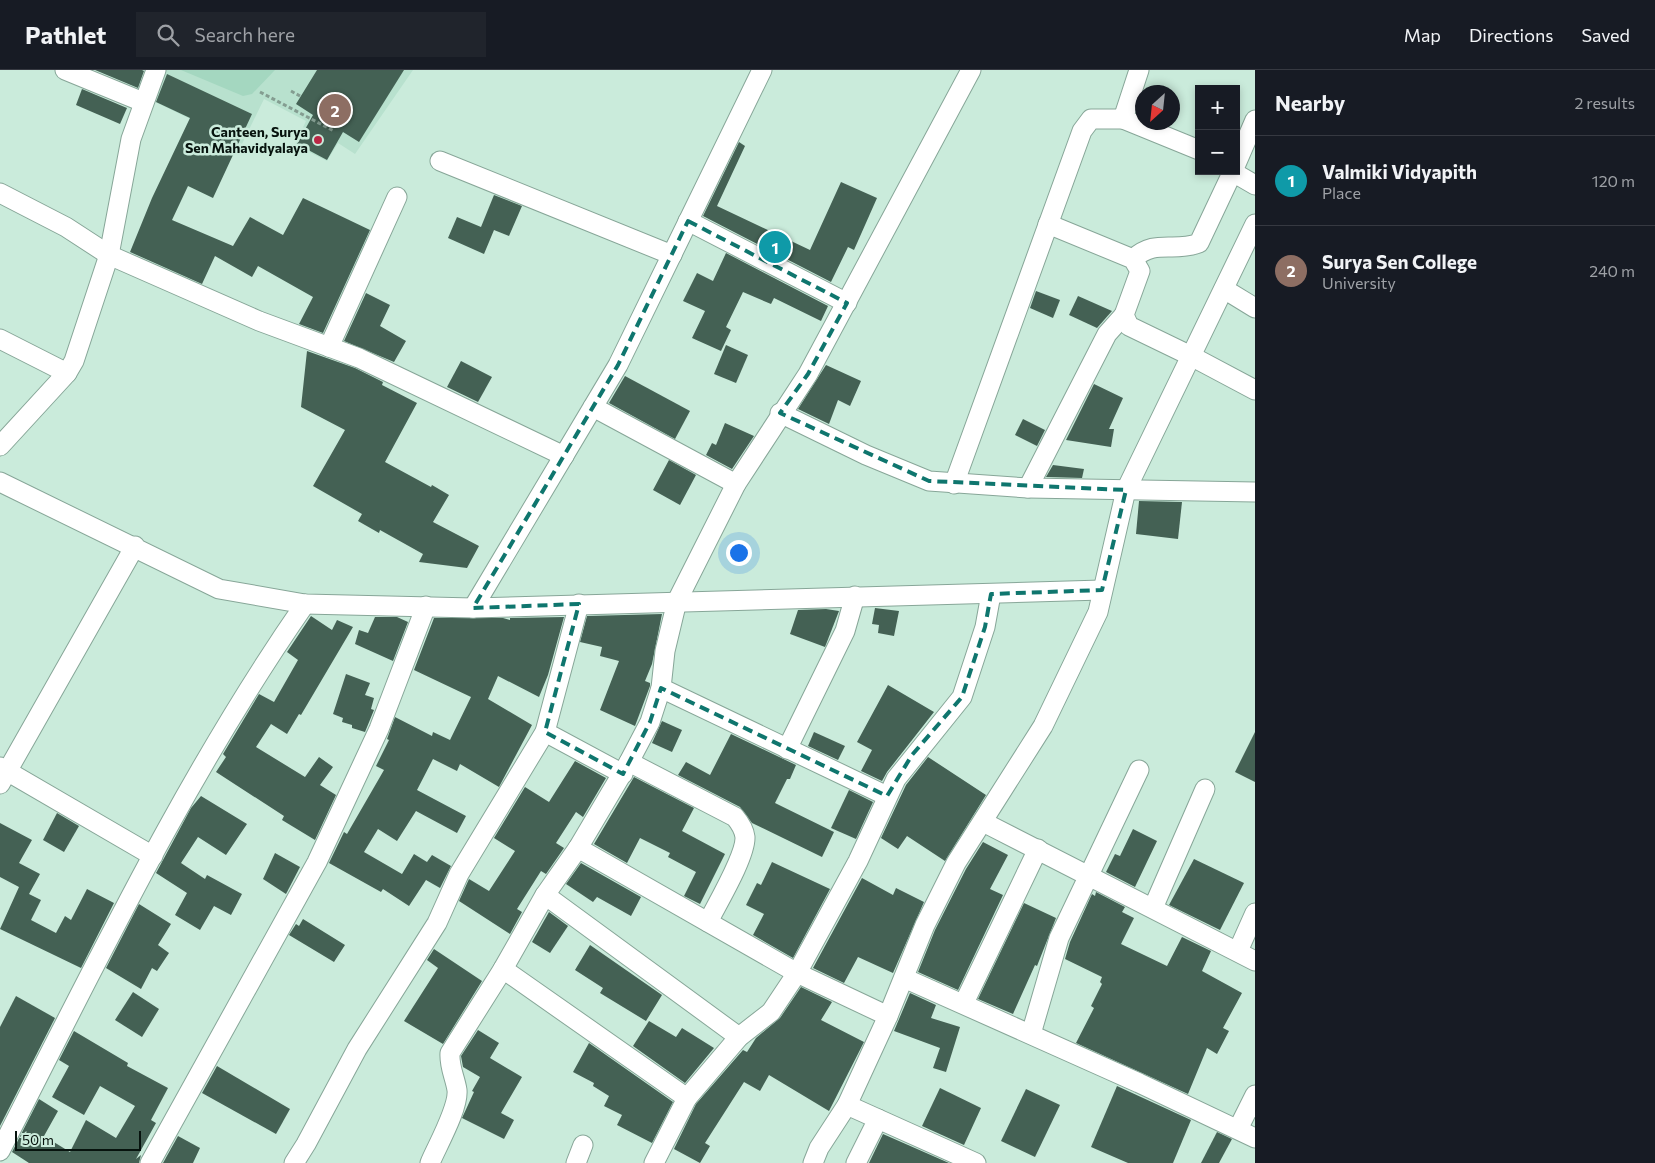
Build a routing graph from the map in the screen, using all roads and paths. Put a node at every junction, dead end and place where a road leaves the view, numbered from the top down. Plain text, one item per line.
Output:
1 (65, 70) edge
2 (156, 70) edge
3 (762, 70) edge
4 (971, 70) edge
5 (1139, 70) edge
6 (85, 74) edge
7 (291, 90) dead end
8 (260, 92) dead end
9 (300, 96) dead end
10 (143, 102) junction
11 (1123, 119) junction
12 (1255, 120) edge
13 (334, 131) dead end
14 (1195, 148) edge
15 (1240, 154) edge
16 (440, 161) dead end
17 (1231, 175) edge
18 (1240, 175) edge
19 (1255, 185) edge
20 (0, 192) edge
21 (397, 197) dead end
22 (688, 221) junction
23 (1048, 224) junction
24 (1255, 224) edge
25 (109, 255) junction
26 (672, 255) junction
27 (1133, 259) junction
28 (1224, 288) junction
29 (847, 303) junction
30 (1255, 308) edge
31 (1124, 316) junction
32 (0, 339) edge
33 (329, 347) junction
34 (1191, 356) junction
35 (67, 373) junction
36 (1255, 390) edge
37 (593, 407) junction
38 (780, 413) junction
39 (0, 446) edge
40 (564, 456) junction
41 (0, 482) edge
42 (736, 484) junction
43 (954, 484) junction
44 (1028, 488) junction
45 (1126, 490) junction
46 (1255, 492) edge
47 (135, 546) junction
48 (1102, 590) junction
49 (991, 594) junction
50 (855, 596) junction
51 (677, 601) junction
52 (305, 604) junction
53 (579, 604) junction
54 (426, 606) junction
55 (473, 608) junction
56 (661, 688) junction
57 (545, 732) junction
58 (787, 749) junction
59 (626, 768) junction
60 (1139, 770) dead end
61 (2, 774) edge
62 (1205, 789) dead end
63 (886, 796) junction
64 (983, 822) junction
65 (578, 848) junction
66 (1038, 849) junction
67 (153, 856) junction
68 (1090, 876) junction
69 (545, 895) junction
70 (1153, 908) junction
71 (1255, 913) edge
72 (708, 922) junction
73 (1238, 951) junction
74 (1255, 960) edge
75 (503, 969) junction
76 (797, 973) junction
77 (904, 978) junction
78 (964, 1003) junction
79 (888, 1016) junction
80 (1031, 1034) junction
81 (739, 1037) junction
82 (1255, 1095) edge
83 (687, 1098) junction
84 (847, 1105) junction
85 (878, 1119) junction
86 (1238, 1129) junction
87 (1255, 1138) edge
88 (584, 1145) dead end
89 (0, 1151) edge
90 (150, 1163) edge
91 (294, 1163) edge
92 (430, 1163) edge
93 (576, 1163) edge
94 (654, 1163) edge
95 (813, 1163) edge
96 (856, 1163) edge
97 (976, 1163) edge

1 - 6 street
2 - 10 street
3 - 22 street
4 - 29 street
5 - 11 street
6 - 10 street
7 - 9 path
8 - 13 path
10 - 25 street
11 - 14 street
11 - 23 street
12 - 15 street
16 - 26 street
17 - 27 street
18 - 19 street
20 - 25 street
21 - 33 street
22 - 26 street
22 - 29 street
23 - 27 street
23 - 43 street
24 - 28 street
25 - 33 street
25 - 35 street
26 - 37 street
27 - 31 street
28 - 30 street
28 - 34 street
29 - 38 street
31 - 34 street
31 - 44 street
32 - 35 street
33 - 40 street
34 - 36 street
34 - 45 street
35 - 39 street
37 - 40 street
37 - 42 street
38 - 42 street
38 - 43 street
40 - 55 street
41 - 47 street
42 - 51 street
43 - 44 street
44 - 45 street
45 - 46 street
45 - 48 street
47 - 52 street
47 - 61 street
48 - 49 street
48 - 64 street
49 - 50 street
49 - 63 street
50 - 51 street
50 - 58 street
51 - 53 street
51 - 56 street
52 - 54 street
52 - 67 street
53 - 55 street
53 - 57 street
54 - 55 street
54 - 90 street
56 - 58 street
56 - 59 street
57 - 59 street
57 - 91 street
58 - 63 street
59 - 65 street
59 - 72 street
60 - 68 street
61 - 67 street
62 - 70 street
63 - 76 street
64 - 66 street
64 - 77 street
65 - 69 street
65 - 72 street
66 - 68 street
66 - 78 street
67 - 89 street
68 - 70 street
68 - 80 street
69 - 75 street
69 - 81 street
70 - 73 street
71 - 73 street
72 - 76 street
73 - 74 street
75 - 83 street
75 - 92 street
76 - 79 street
76 - 81 street
77 - 78 street
77 - 79 street
78 - 80 street
79 - 84 street
80 - 86 street
81 - 83 street
82 - 86 street
83 - 94 street
84 - 85 street
84 - 95 street
85 - 96 street
85 - 97 street
86 - 87 street
88 - 93 street

